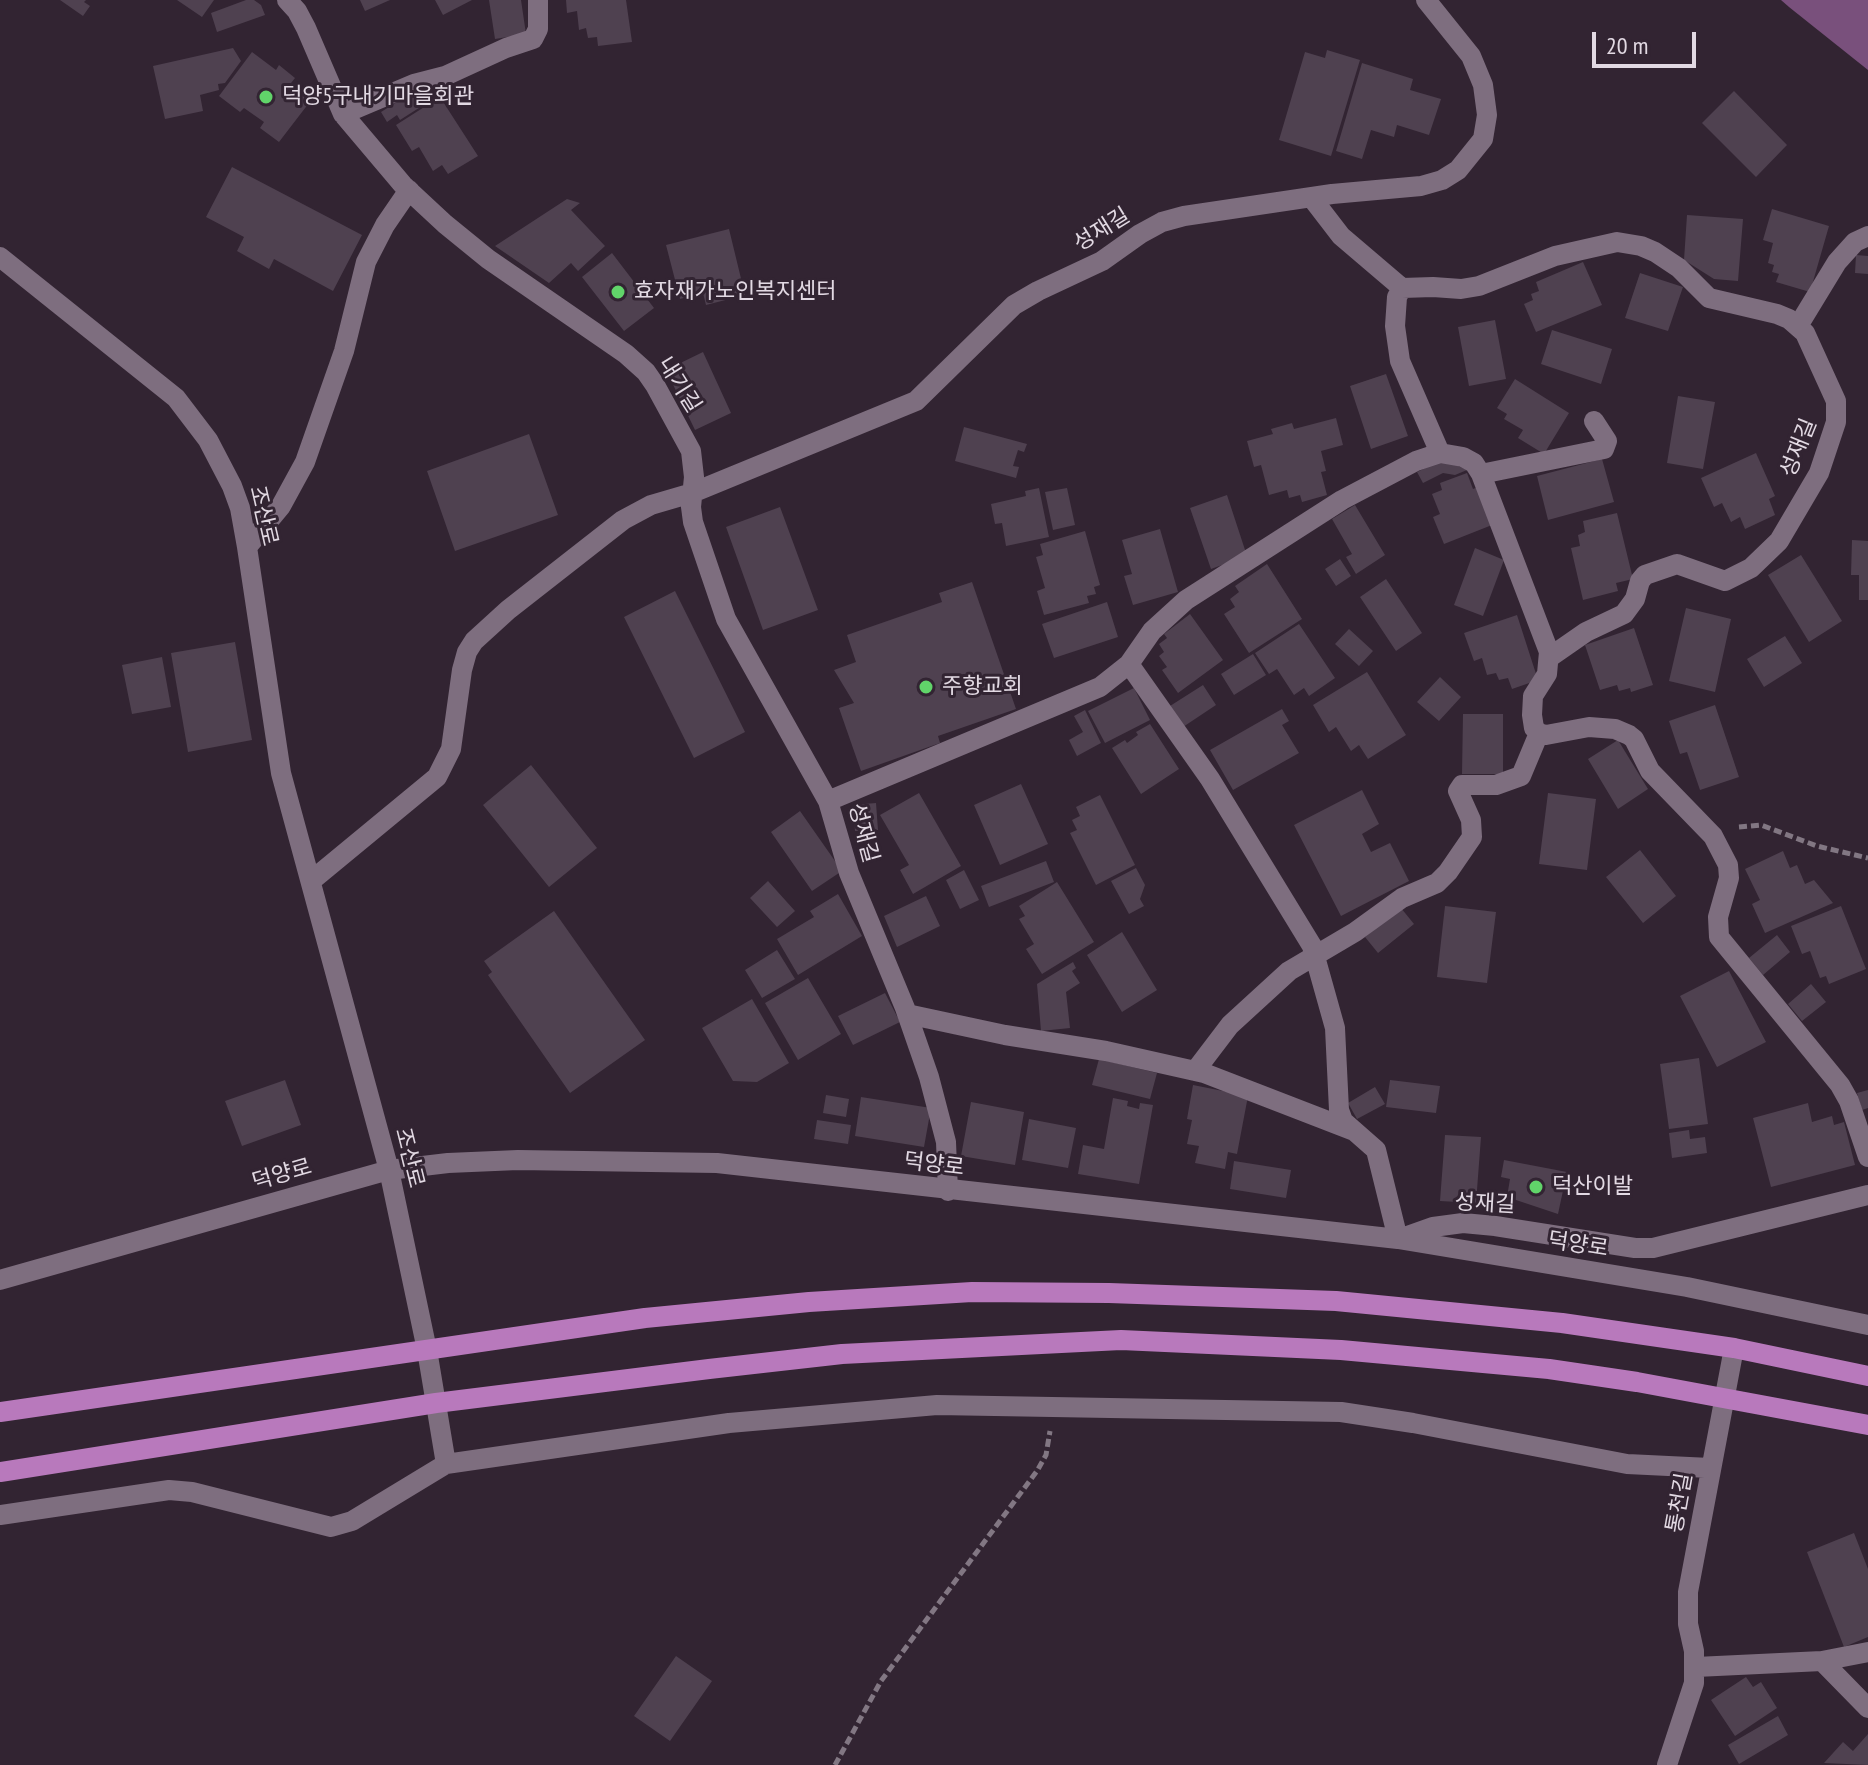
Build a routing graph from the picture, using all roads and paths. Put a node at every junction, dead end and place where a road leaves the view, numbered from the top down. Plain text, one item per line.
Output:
1 (538, 0) edge
2 (1426, 0) edge
3 (299, 4) edge
4 (343, 114) junction
5 (409, 190) junction
6 (1311, 197) junction
7 (1868, 236) edge
8 (0, 257) edge
9 (1402, 288) junction
10 (1798, 326) junction
11 (1594, 421) dead end
12 (1440, 453) junction
13 (1481, 474) junction
14 (692, 493) junction
15 (247, 547) junction
16 (1550, 657) junction
17 (1129, 664) junction
18 (1539, 733) junction
19 (828, 801) junction
20 (1713, 836) junction
21 (1868, 858) edge
22 (311, 881) junction
23 (1315, 955) junction
24 (907, 1014) junction
25 (1195, 1071) junction
26 (1354, 1131) junction
27 (1868, 1157) edge
28 (389, 1170) junction
29 (948, 1191) junction
30 (1868, 1195) edge
31 (1398, 1239) junction
32 (0, 1280) edge
33 (1868, 1325) edge
34 (1734, 1348) junction
35 (427, 1350) junction
36 (1868, 1376) edge
37 (1724, 1398) junction
38 (436, 1403) junction
39 (1052, 1406) junction
40 (0, 1412) edge
41 (1868, 1425) edge
42 (446, 1464) junction
43 (1710, 1468) junction
44 (0, 1472) edge
45 (0, 1515) edge
46 (1868, 1652) edge
47 (1822, 1661) junction
48 (1696, 1667) junction
49 (1868, 1708) edge
50 (835, 1765) edge
51 (1667, 1765) edge

1 - 4 street
2 - 6 street, 성재길
3 - 4 street, 내기길
4 - 5 street, 내기길
5 - 14 street, 내기길
5 - 15 street
6 - 9 street
6 - 14 street, 성재길
7 - 10 street
8 - 15 street, 조산로
9 - 10 street
9 - 12 street
10 - 16 street, 성재길
11 - 13 street
12 - 13 street
12 - 17 street, 성재길
13 - 16 street
14 - 19 street, 내기길
14 - 22 street
15 - 22 street, 조산로
16 - 18 street
17 - 19 street, 성재길
17 - 23 street
18 - 20 street
18 - 23 street
19 - 24 street, 성재길
20 - 21 path
20 - 27 street
22 - 28 street, 조산로
23 - 25 street
23 - 26 street
24 - 25 street
24 - 29 street, 성재길
25 - 26 street
26 - 31 street
28 - 29 street, 덕양로
28 - 32 street, 덕양로
28 - 35 street, 조산로
29 - 31 street, 덕양로
30 - 31 street, 성재길
31 - 33 street, 덕양로
34 - 35 main road
34 - 36 main road
34 - 37 street, 통천길
35 - 38 street, 조산로
35 - 40 main road
37 - 38 main road
37 - 41 main road
37 - 43 street, 통천길
38 - 42 street, 조산로
38 - 44 main road
39 - 42 street
39 - 43 street
39 - 50 path
42 - 45 street
43 - 48 street, 통천길
46 - 47 street
47 - 48 street
47 - 49 street
48 - 51 street, 통천길

